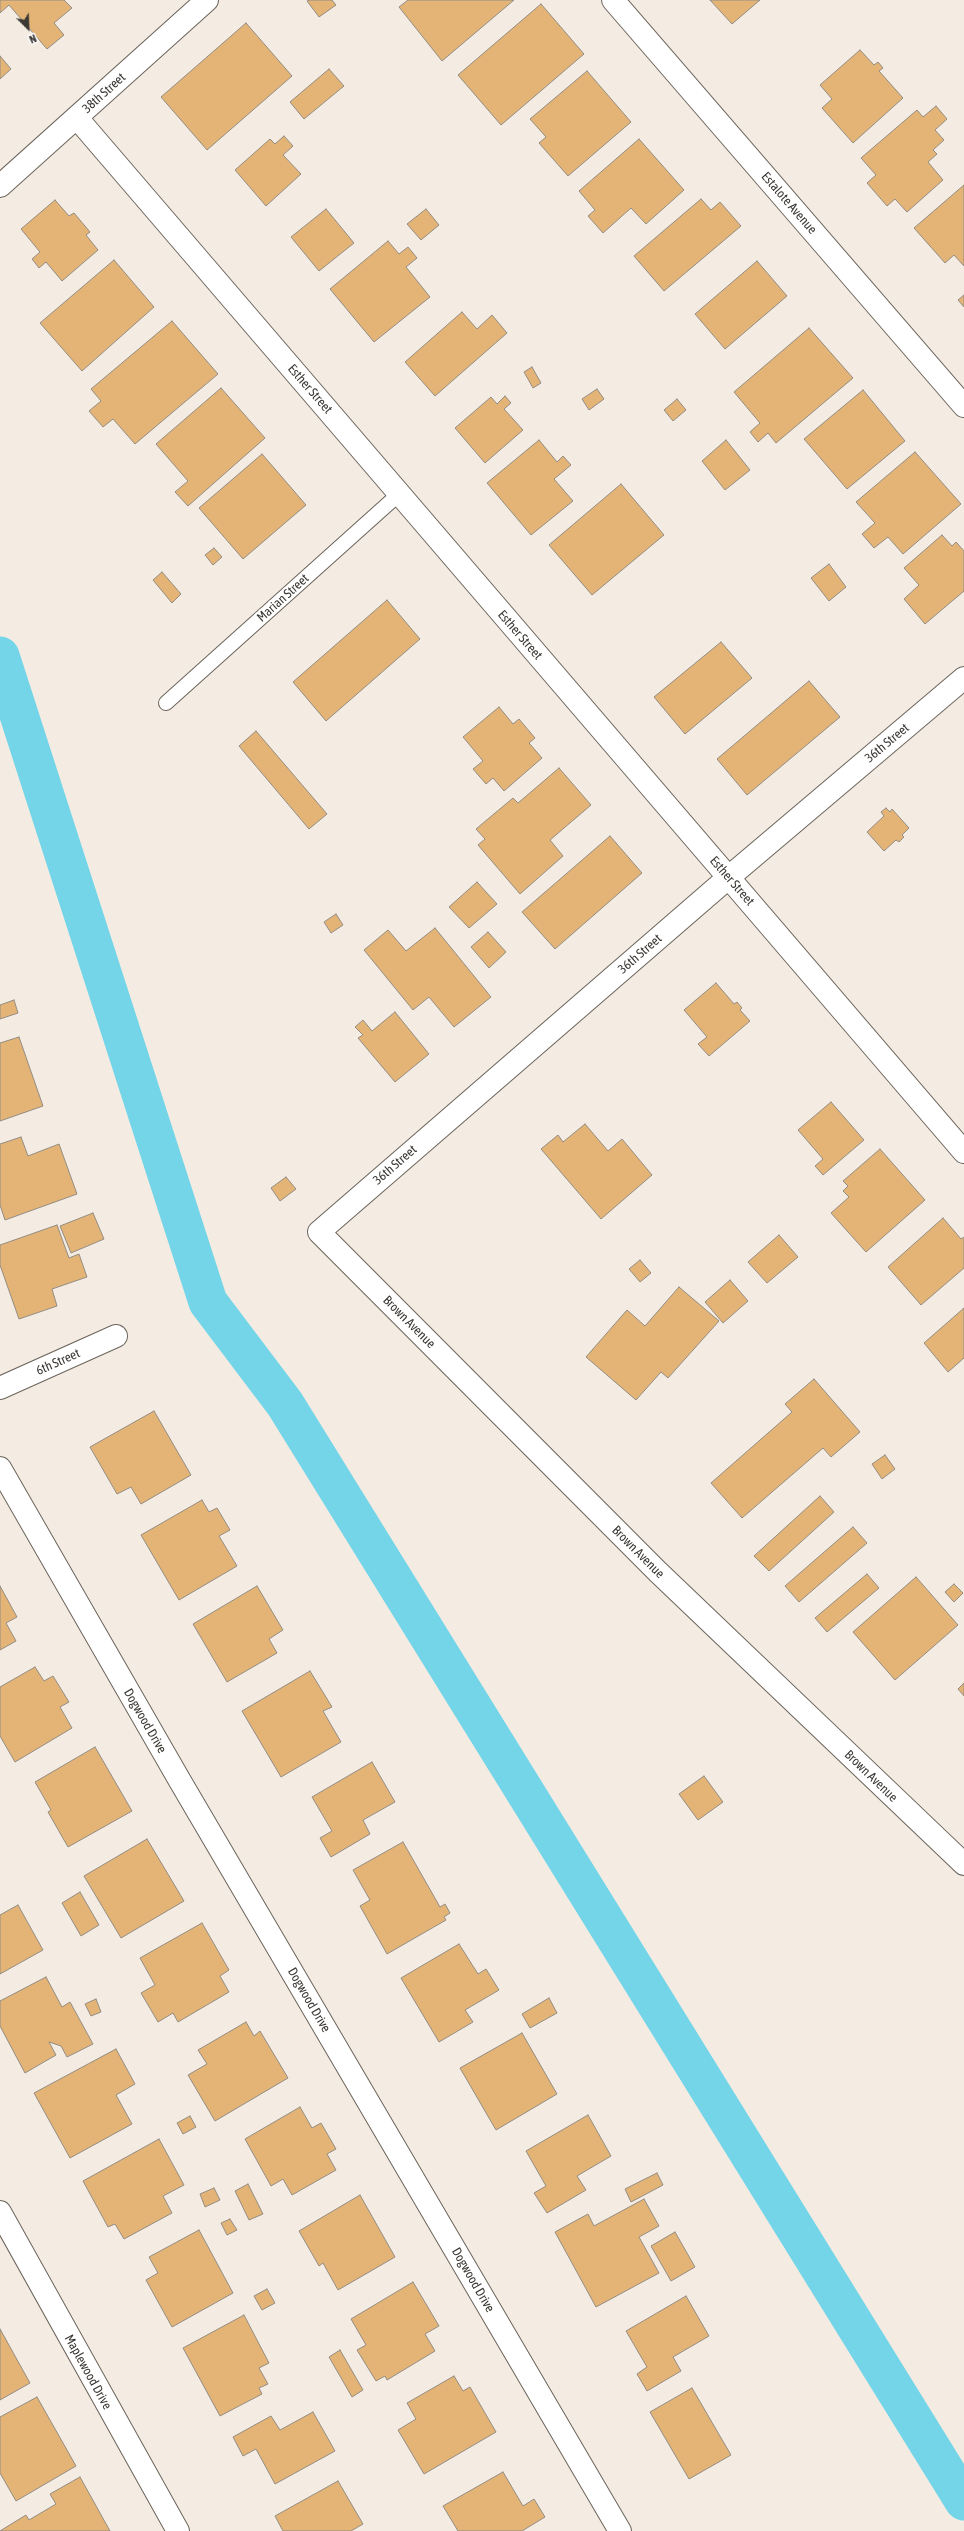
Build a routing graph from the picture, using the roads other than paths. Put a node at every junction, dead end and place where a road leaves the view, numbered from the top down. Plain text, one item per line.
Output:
1 (207, 0) edge
2 (614, 0) edge
3 (77, 118) junction
4 (0, 186) edge
5 (964, 406) edge
6 (399, 494) junction
7 (964, 678) edge
8 (166, 703) dead end
9 (728, 877) junction
10 (964, 1152) edge
11 (319, 1232) joint
12 (116, 1336) dead end
13 (0, 1388) edge
14 (0, 1468) edge
15 (964, 1864) edge
16 (0, 2212) edge
17 (178, 2531) edge
18 (620, 2531) edge

1 - 3 street, 38th Street
2 - 5 street, Estalote Avenue
3 - 4 street, 38th Street
3 - 6 street, Esther Street
6 - 8 lane, Marian Street
6 - 9 street, Esther Street
7 - 9 street, 36th Street
9 - 10 street, Esther Street
9 - 11 street, 36th Street
11 - 15 street, Brown Avenue
12 - 13 street, 6th Street
14 - 18 street, Dogwood Drive
16 - 17 street, Maplewood Drive

